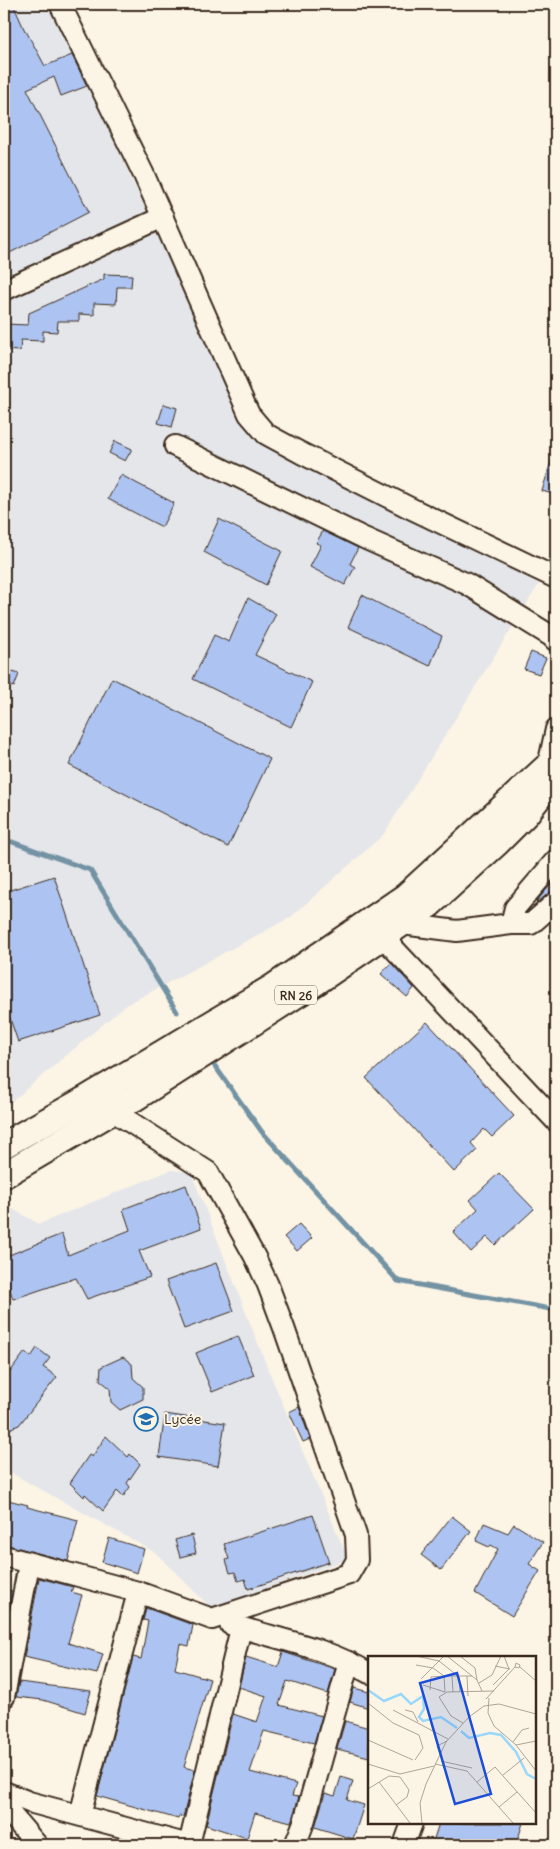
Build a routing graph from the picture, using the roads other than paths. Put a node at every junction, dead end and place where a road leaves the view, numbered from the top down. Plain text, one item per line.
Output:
1 (60, 4) edge
2 (163, 217) junction
3 (4, 290) edge
4 (175, 446) dead end
5 (556, 578) edge
6 (556, 641) edge
7 (556, 729) edge
8 (554, 767) edge
9 (556, 860) edge
10 (556, 902) edge
11 (511, 924) junction
12 (392, 930) junction
13 (114, 1111) junction
14 (556, 1120) edge
15 (4, 1145) edge
16 (4, 1175) edge
17 (4, 1556) edge
18 (29, 1564) junction
19 (138, 1592) junction
20 (212, 1619) junction
21 (241, 1628) junction
22 (349, 1662) junction
23 (368, 1672) edge
24 (4, 1697) edge
25 (4, 1792) edge
26 (4, 1806) edge
27 (80, 1815) junction
28 (412, 1824) edge
29 (37, 1845) edge
30 (189, 1845) edge
31 (295, 1845) edge
32 (404, 1845) edge

1 - 2 street
2 - 3 street
2 - 5 street
4 - 6 street
7 - 8 street
8 - 12 main road, RN 26
8 - 15 main road, RN 26
9 - 11 street
10 - 11 street
11 - 12 street
12 - 13 main road, RN 26
12 - 14 street
13 - 16 main road, RN 26
13 - 20 street
17 - 18 street
18 - 19 street
18 - 24 street
19 - 20 street
19 - 27 street
20 - 21 street
21 - 22 street
21 - 30 street
22 - 23 street
22 - 31 street
25 - 27 street
26 - 29 street
27 - 30 street
28 - 32 street

